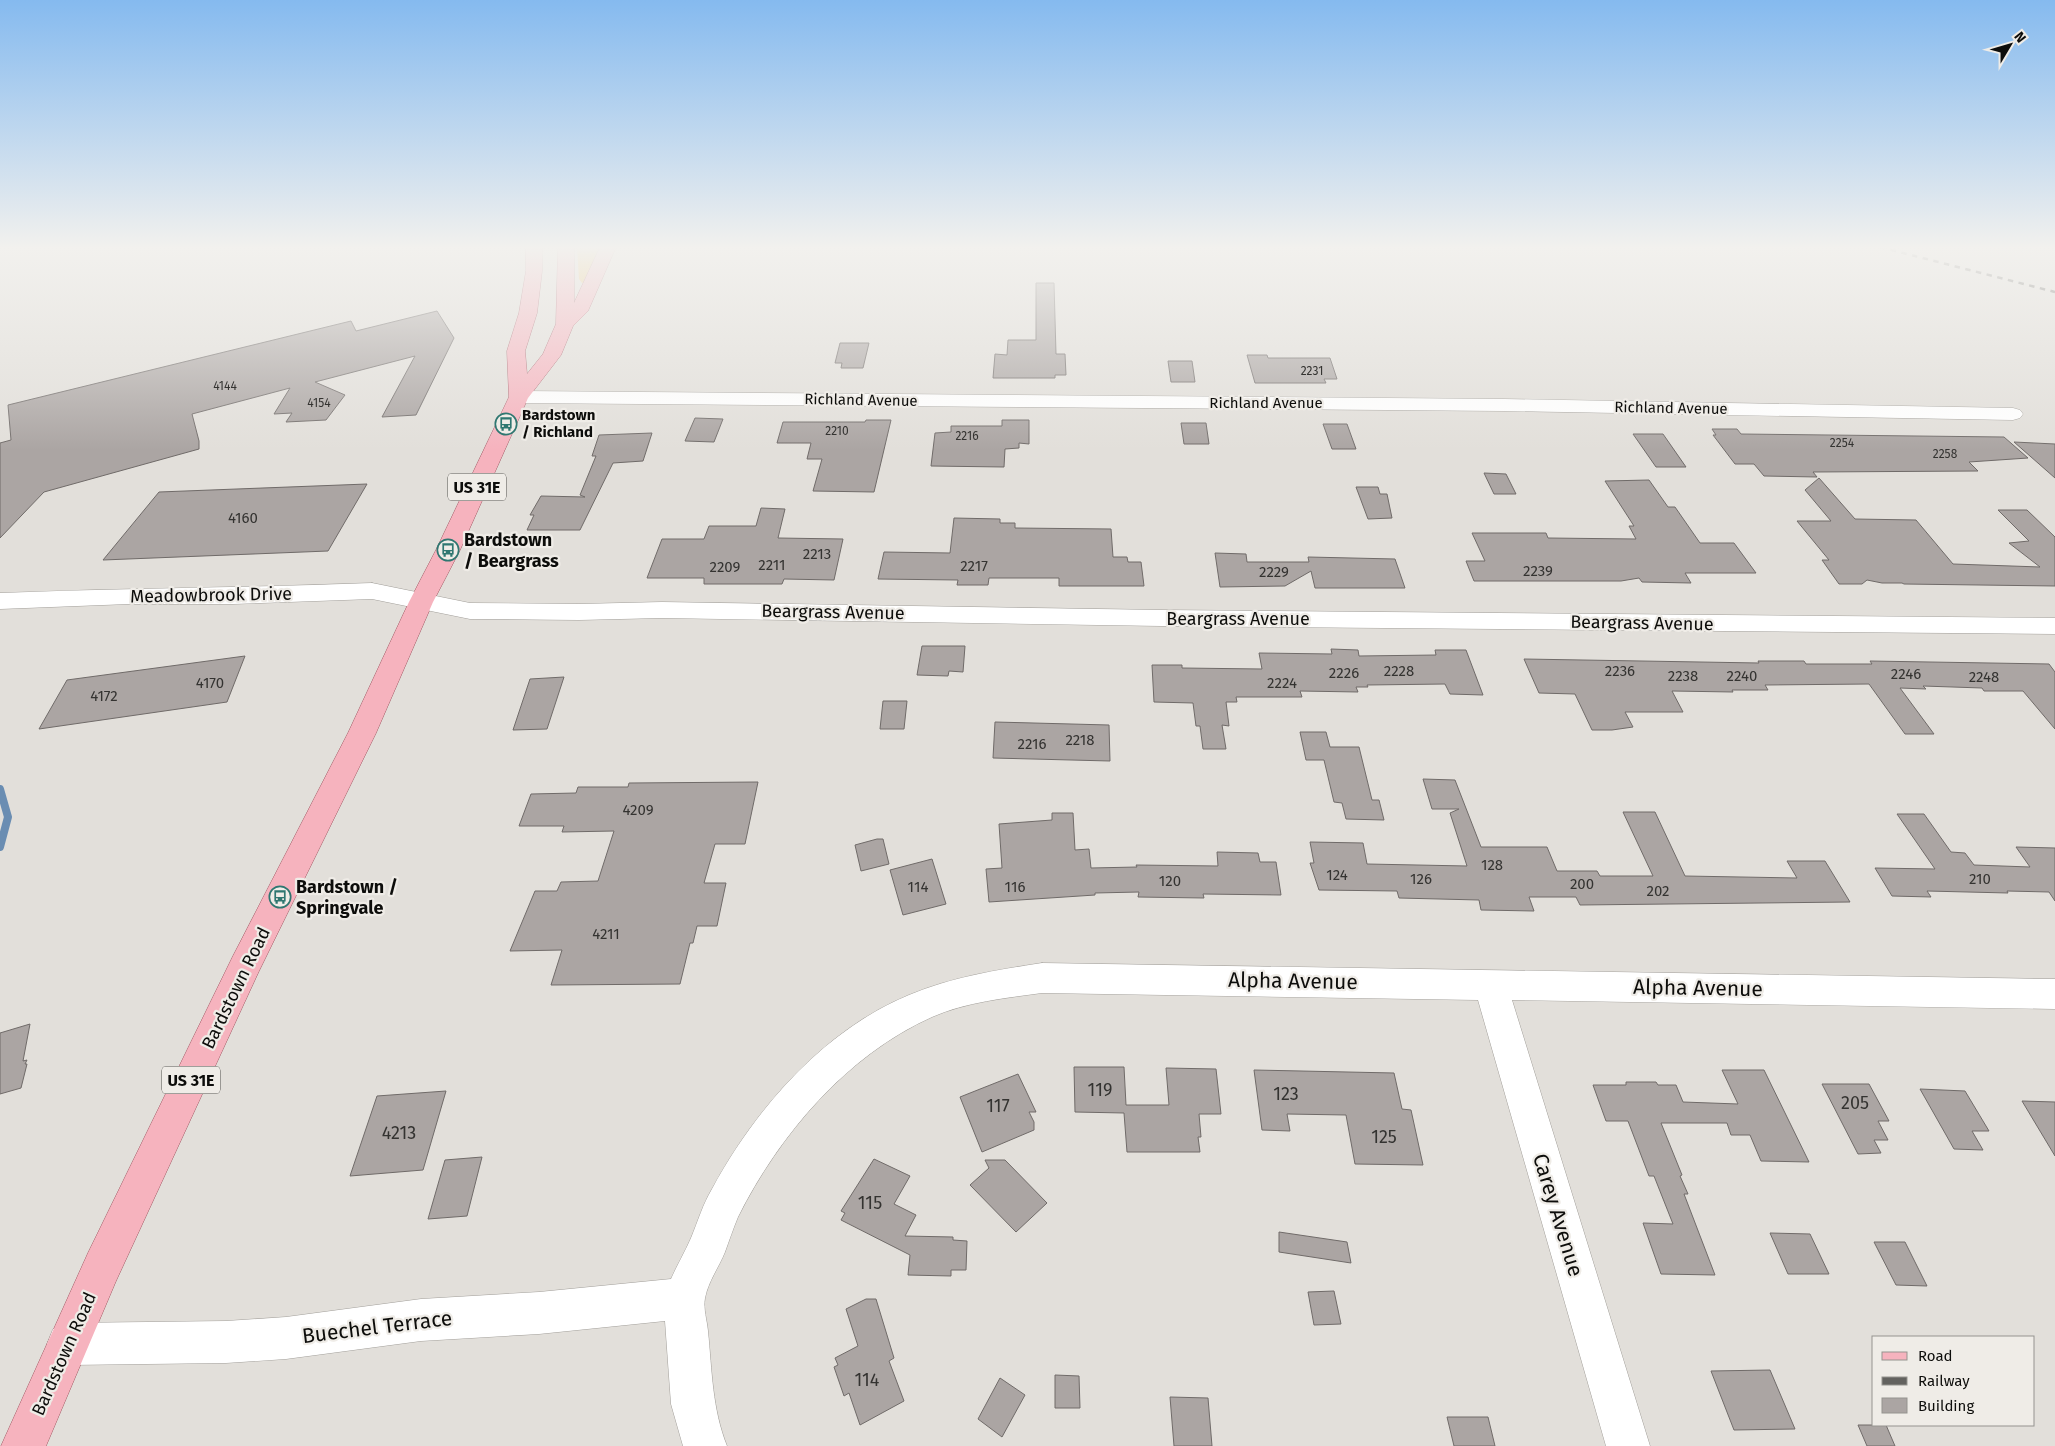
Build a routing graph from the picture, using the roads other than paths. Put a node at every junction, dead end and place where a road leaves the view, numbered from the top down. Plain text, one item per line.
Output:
1 (527, 314) edge
2 (565, 314) edge
3 (575, 314) edge
4 (565, 324) junction
5 (556, 348) junction
6 (516, 351) junction
7 (519, 397) junction
8 (2013, 414) dead end
9 (0, 602) edge
10 (421, 602) junction
11 (2055, 626) edge
12 (1490, 984) junction
13 (2055, 994) edge
14 (685, 1298) junction
15 (68, 1344) junction
16 (23, 1446) edge
17 (705, 1446) edge
18 (1628, 1446) edge

1 - 6 main road, Bardstown Road / US 31E
2 - 4 main road, US 31E
3 - 4 main road, Bardstown Road
4 - 5 main road, Bardstown Road / US 31E
5 - 6 main road
5 - 7 main road, Bardstown Road / US 31E
6 - 7 main road, Bardstown Road / US 31E
7 - 8 street, Richland Avenue
7 - 10 main road, Bardstown Road / US 31E
9 - 10 street, Meadowbrook Drive
10 - 11 street, Beargrass Avenue
10 - 15 main road, Bardstown Road / US 31E
12 - 13 street, Alpha Avenue
12 - 14 street, Alpha Avenue
12 - 18 street, Carey Avenue
14 - 15 street, Buechel Terrace
14 - 17 street
15 - 16 main road, Bardstown Road / US 31E

